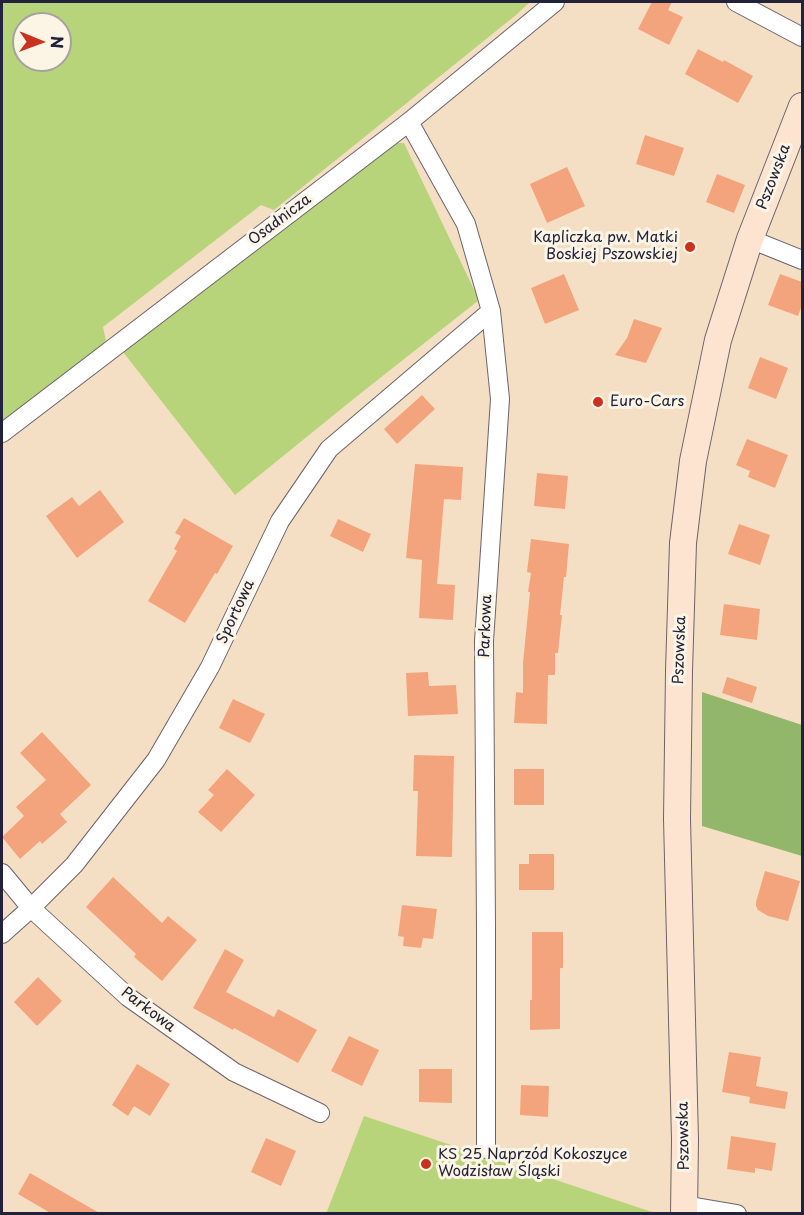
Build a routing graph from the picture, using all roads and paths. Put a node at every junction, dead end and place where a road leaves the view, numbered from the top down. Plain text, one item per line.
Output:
1 (555, 2) edge
2 (736, 2) edge
3 (802, 37) edge
4 (802, 106) edge
5 (409, 122) junction
6 (750, 239) junction
7 (802, 260) edge
8 (491, 311) junction
9 (2, 433) edge
10 (2, 873) edge
11 (31, 908) junction
12 (2, 934) edge
13 (320, 1113) dead end
14 (486, 1149) dead end
15 (684, 1209) edge
16 (737, 1214) edge

1 - 5 street, Osadnicza
2 - 3 street
4 - 6 main road, Pszowska
5 - 8 street, Parkowa
5 - 9 street, Osadnicza
6 - 7 street
6 - 15 main road, Pszowska
8 - 11 street, Sportowa
8 - 14 street, Parkowa
10 - 11 street, Parkowa
11 - 12 street, Sportowa
11 - 13 street, Parkowa
15 - 16 street

